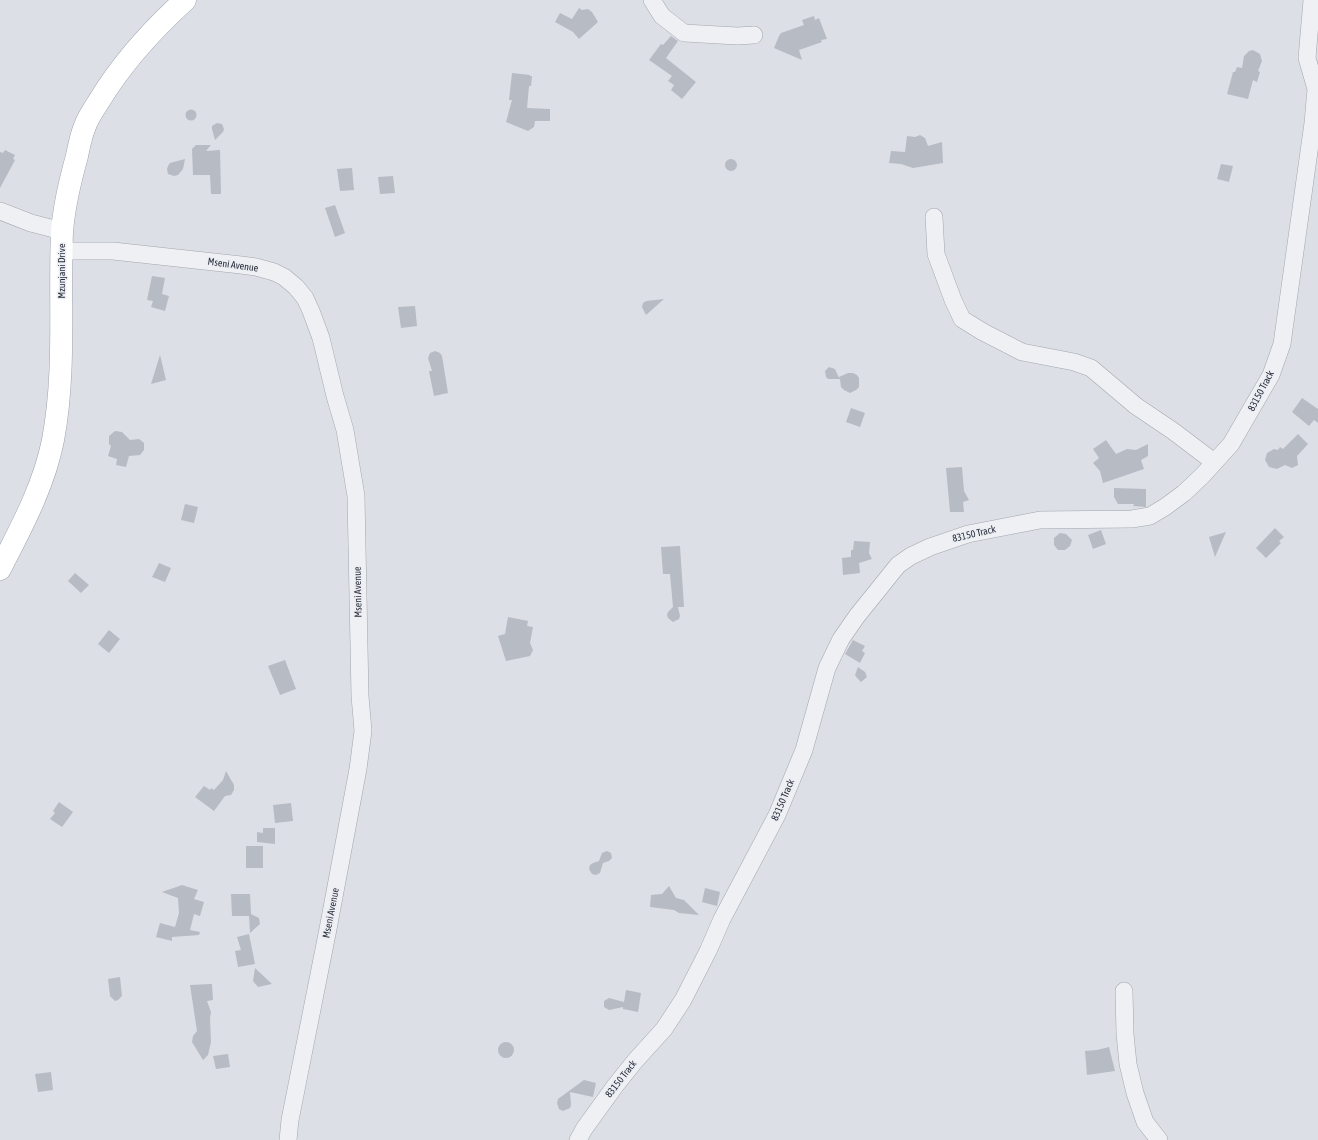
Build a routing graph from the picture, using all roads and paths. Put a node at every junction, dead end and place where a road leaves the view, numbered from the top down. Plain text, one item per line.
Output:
1 (185, 0) edge
2 (652, 0) edge
3 (1312, 0) edge
4 (754, 35) dead end
5 (0, 211) edge
6 (934, 217) dead end
7 (62, 241) junction
8 (1214, 462) junction
9 (0, 569) edge
10 (1124, 991) dead end
11 (288, 1140) edge
12 (578, 1140) edge
13 (1159, 1140) edge

1 - 7 main road, Mzunjani Drive
2 - 4 street
3 - 8 street, 83150 Track
5 - 7 street, Mseni Avenue
6 - 8 street
7 - 9 main road, Mzunjani Drive
7 - 11 street, Mseni Avenue
8 - 12 street, 83150 Track
10 - 13 street

